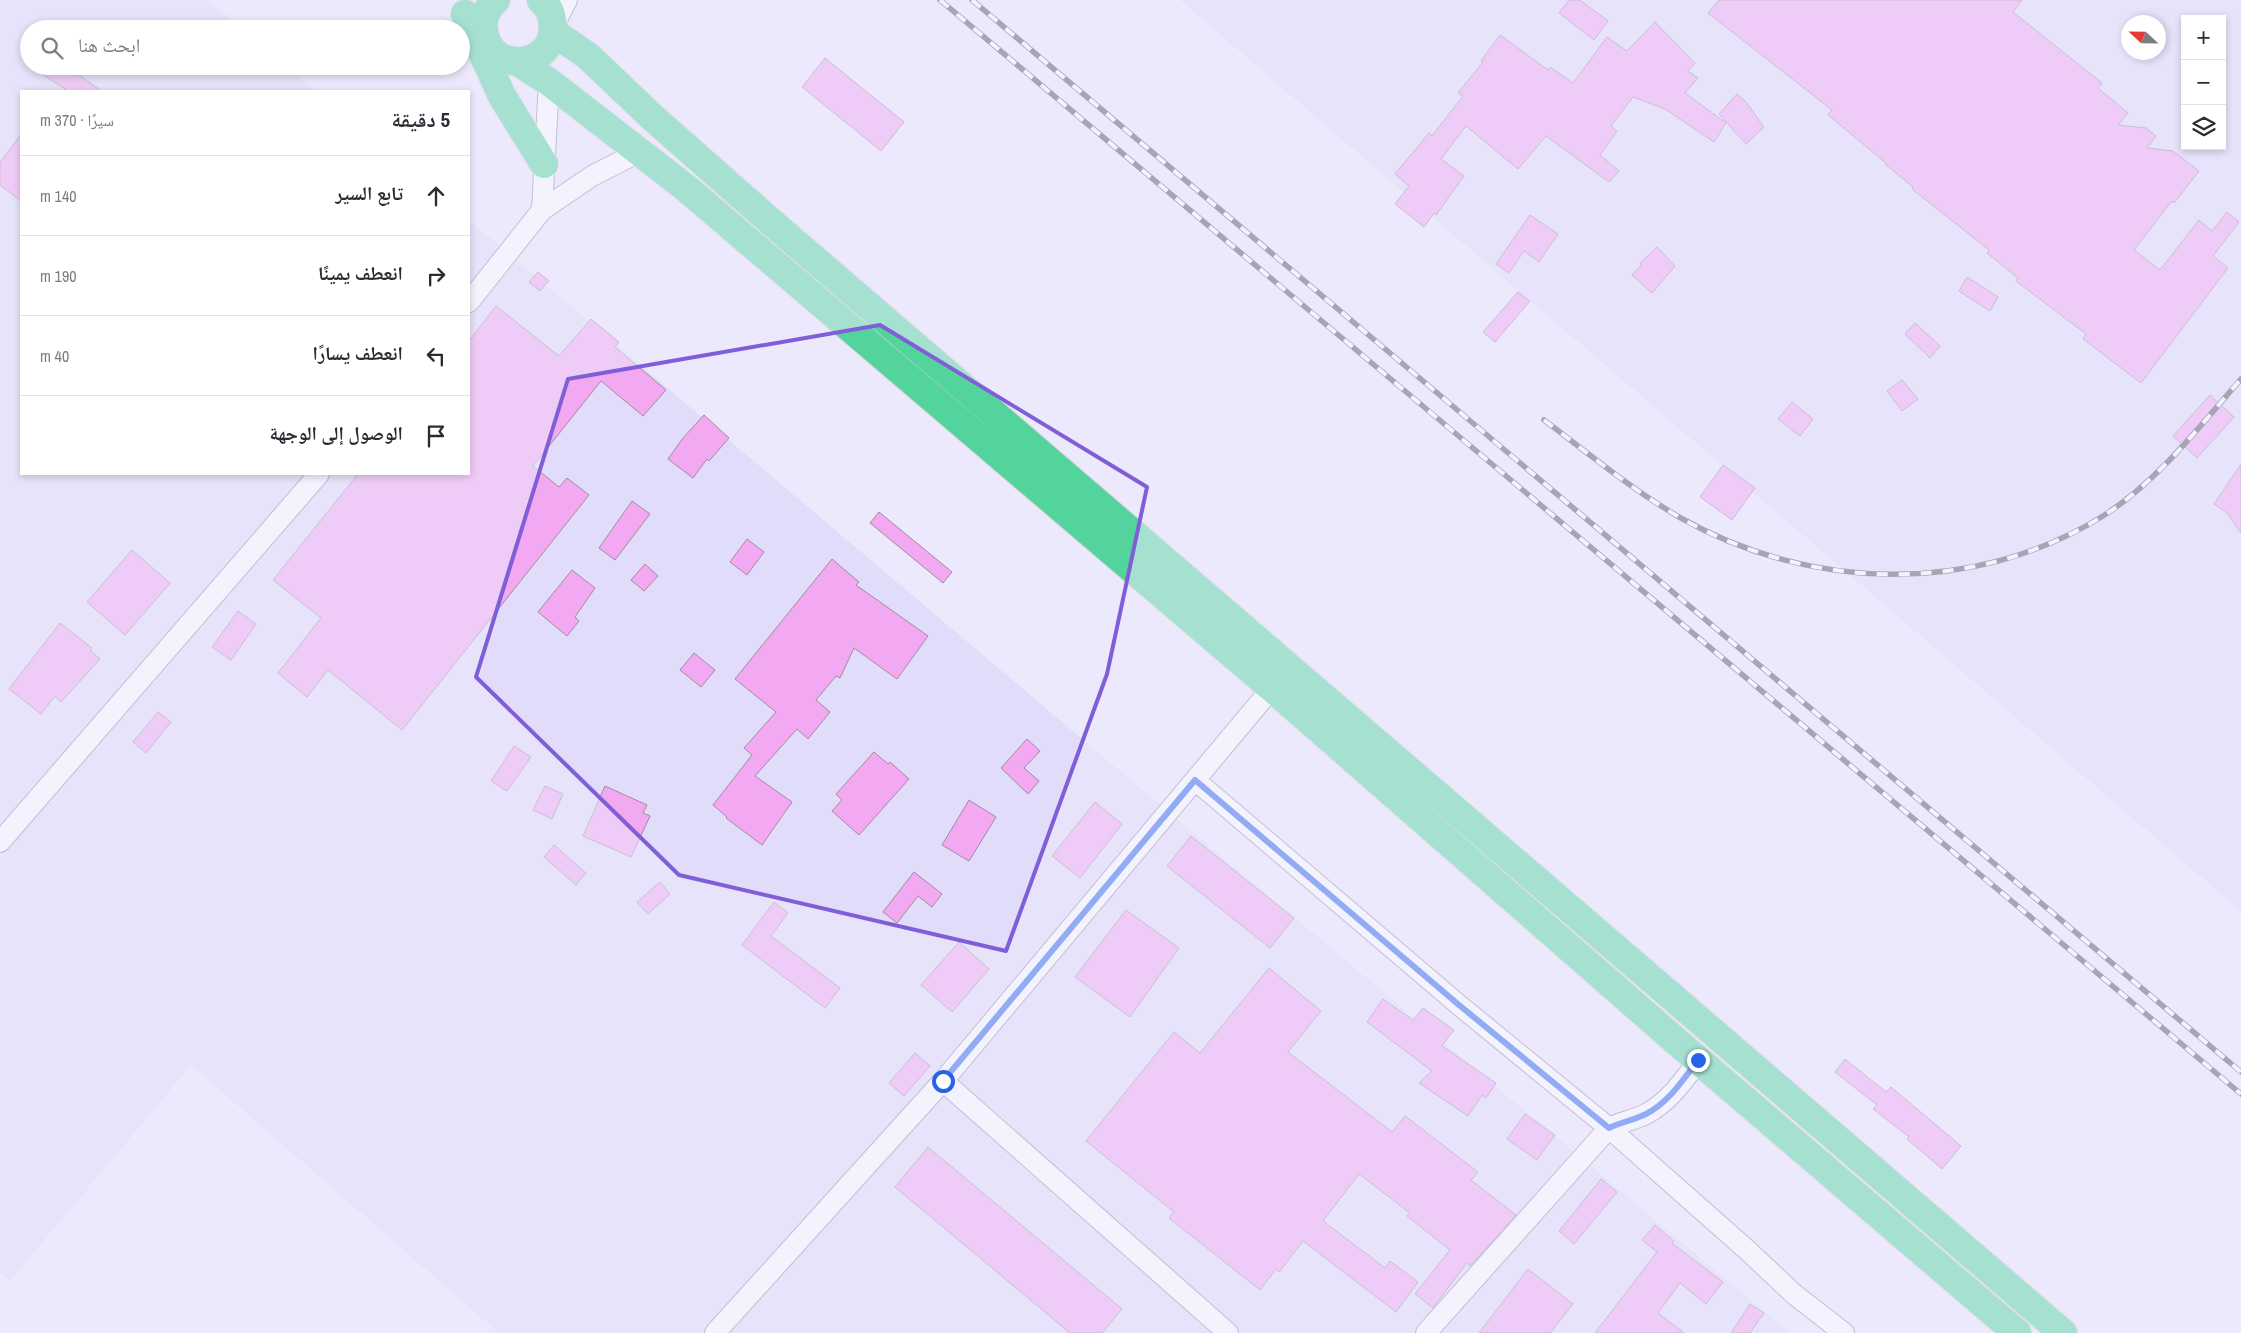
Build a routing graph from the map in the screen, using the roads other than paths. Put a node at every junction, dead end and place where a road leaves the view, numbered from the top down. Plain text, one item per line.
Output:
1 (496, 0) edge
2 (541, 0) edge
3 (567, 0) edge
4 (459, 7) edge
5 (465, 20) edge
6 (470, 30) edge
7 (553, 30) junction
8 (485, 37) junction
9 (518, 62) junction
10 (549, 82) junction
11 (639, 152) junction
12 (544, 164) junction
13 (542, 210) junction
14 (470, 301) edge
15 (318, 475) edge
16 (1272, 688) junction
17 (1195, 780) junction
18 (0, 842) edge
19 (1698, 1060) junction
20 (943, 1081) junction
21 (1609, 1128) junction
22 (715, 1333) edge
23 (1228, 1333) edge
24 (1426, 1333) edge
25 (1844, 1333) edge
26 (2018, 1333) edge
27 (2064, 1333) edge

1 - 8 highway
2 - 7 highway
3 - 7 street
4 - 5 highway
4 - 8 highway
6 - 12 highway
7 - 9 highway
7 - 27 highway
8 - 9 highway
9 - 10 highway
10 - 11 highway
10 - 12 street
11 - 13 street
11 - 16 highway
12 - 13 street
13 - 14 street
15 - 18 street
16 - 17 street
16 - 19 highway
17 - 20 street
17 - 21 street
19 - 21 street
19 - 26 highway
20 - 22 street
20 - 23 street
21 - 24 street
21 - 25 street

